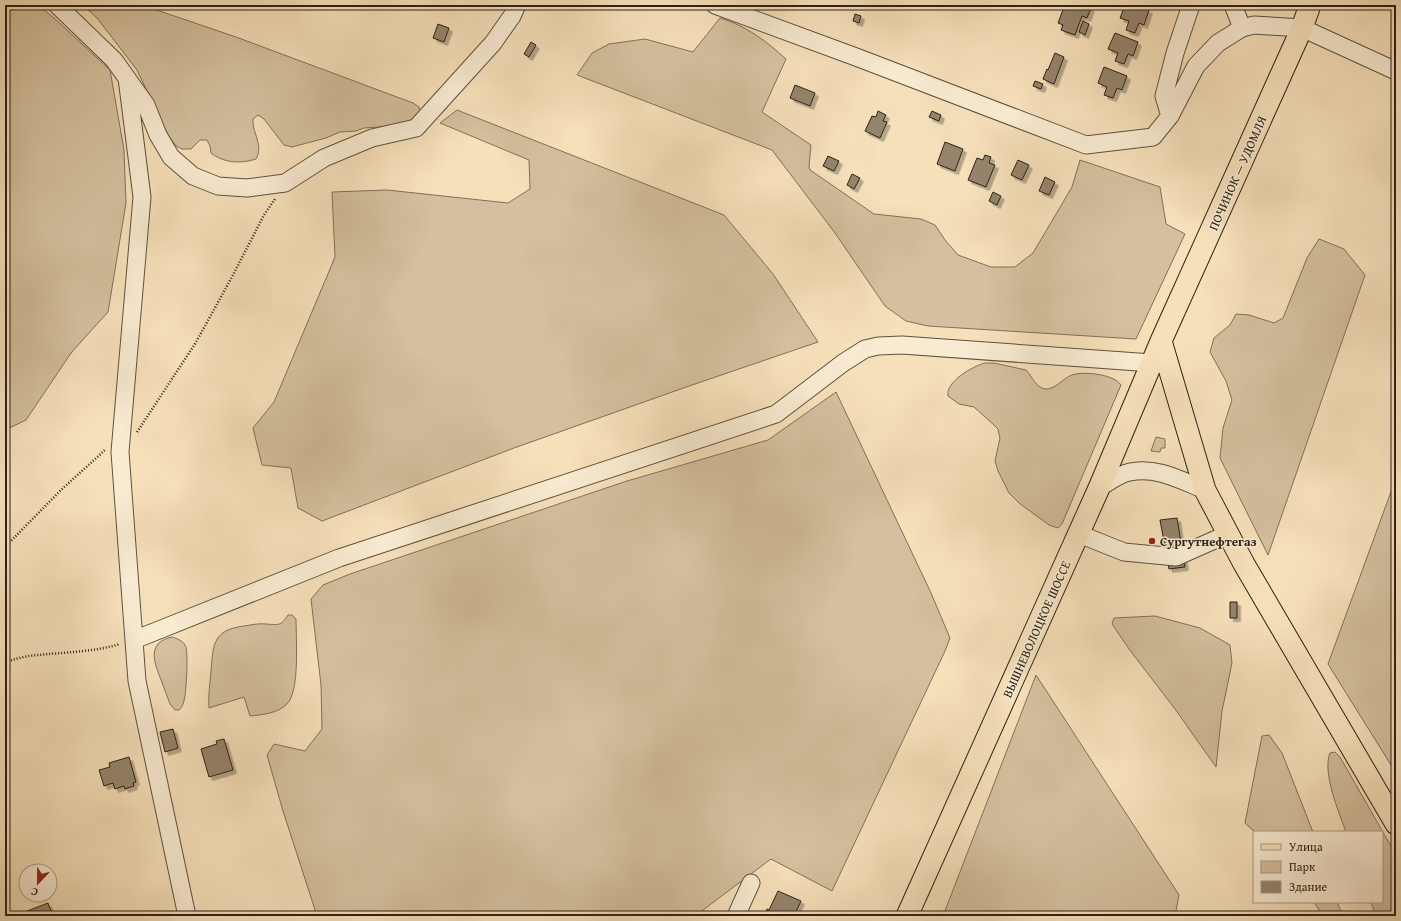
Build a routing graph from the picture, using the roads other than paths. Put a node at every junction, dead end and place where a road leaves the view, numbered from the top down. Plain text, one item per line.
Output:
1 (57, 5) edge
2 (516, 5) edge
3 (715, 5) edge
4 (1191, 5) edge
5 (1233, 5) edge
6 (1310, 5) edge
7 (1242, 28) junction
8 (1302, 28) junction
9 (1396, 71) edge
10 (127, 78) junction
11 (1170, 116) junction
12 (1161, 341) junction
13 (1152, 363) junction
14 (1100, 488) junction
15 (1205, 490) junction
16 (1079, 534) junction
17 (1228, 534) junction
18 (134, 640) junction
19 (1396, 824) edge
20 (751, 883) dead end
21 (186, 916) edge
22 (736, 916) edge
23 (906, 916) edge

1 - 10 street
2 - 10 street
3 - 11 street
4 - 11 street
5 - 7 street
6 - 8 main road, ПОЧИНОК — УДОМЛЯ
7 - 8 street
7 - 11 street
8 - 9 street
8 - 12 main road, ПОЧИНОК — УДОМЛЯ
10 - 18 street
12 - 13 main road, ВЫШНЕВОЛОЦКОЕ ШОССЕ
12 - 15 main road
13 - 14 main road, ВЫШНЕВОЛОЦКОЕ ШОССЕ
13 - 18 street
14 - 15 street
14 - 16 main road, ВЫШНЕВОЛОЦКОЕ ШОССЕ
15 - 17 main road
16 - 17 street
16 - 23 main road, ВЫШНЕВОЛОЦКОЕ ШОССЕ
17 - 19 main road
18 - 21 street
20 - 22 street

